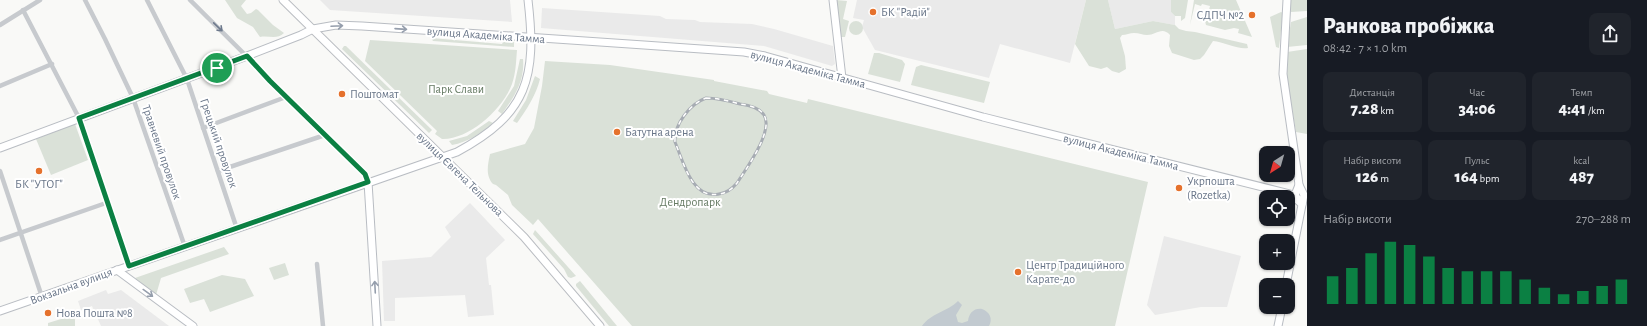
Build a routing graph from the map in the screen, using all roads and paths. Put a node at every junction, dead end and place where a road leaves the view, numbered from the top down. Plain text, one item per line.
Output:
1 (40, 0) edge
2 (85, 0) edge
3 (147, 0) edge
4 (190, 0) edge
5 (283, 0) edge
6 (528, 0) edge
7 (832, 0) edge
8 (1287, 0) edge
9 (24, 10) junction
10 (0, 25) edge
11 (312, 29) junction
12 (531, 38) junction
13 (247, 56) junction
14 (52, 64) junction
15 (842, 78) junction
16 (187, 79) junction
17 (0, 86) edge
18 (286, 97) junction
19 (133, 98) junction
20 (79, 118) junction
21 (203, 128) junction
22 (325, 136) junction
23 (0, 148) edge
24 (442, 157) junction
25 (0, 172) edge
26 (218, 172) junction
27 (368, 182) junction
28 (1301, 195) edge
29 (106, 203) junction
30 (237, 229) junction
31 (20, 234) junction
32 (0, 240) edge
33 (185, 247) junction
34 (317, 264) dead end
35 (129, 266) junction
36 (117, 270) junction
37 (1287, 278) edge
38 (42, 297) junction
39 (0, 311) edge
40 (1281, 314) edge
41 (193, 326) edge
42 (323, 326) edge
43 (377, 326) edge
44 (600, 326) edge
45 (1278, 326) edge

1 - 9 street
2 - 19 street, Травневий провулок
3 - 16 street, Грецький провулок
4 -> 13 street
5 - 11 main road, вулиця Євгена Тельнова
6 - 12 main road, Вокзальна вулиця
7 - 15 main road
8 - 28 main road
9 - 10 street
9 - 14 street
11 -> 12 main road, вулиця Академіка Тамма
11 - 13 main road, вулиця Академіка Тамма
11 - 24 main road, вулиця Євгена Тельнова
12 - 15 main road, вулиця Академіка Тамма
12 - 24 main road, Вокзальна вулиця
13 - 16 main road, вулиця Академіка Тамма
13 - 18 street
14 - 17 street
14 - 20 street
15 - 28 main road, вулиця Академіка Тамма
16 - 19 main road, вулиця Академіка Тамма
16 - 21 street, Грецький провулок
18 - 21 street
18 - 22 street
19 - 20 main road, вулиця Академіка Тамма
19 - 33 street, Травневий провулок
20 - 23 main road, вулиця Академіка Тамма
20 - 29 street
21 - 26 street, Грецький провулок
22 - 26 street
22 - 27 street
24 - 27 main road, Вокзальна вулиця
24 - 44 main road, вулиця Євгена Тельнова
25 - 31 street
26 - 30 street, Грецький провулок
27 - 30 main road, Вокзальна вулиця
43 -> 27 main road
28 - 37 main road
29 - 31 street
29 - 35 street
30 - 33 main road, Вокзальна вулиця
31 - 32 street
31 - 38 street
33 - 35 main road, Вокзальна вулиця
34 - 42 street
35 - 36 main road, Вокзальна вулиця
36 - 38 main road, Вокзальна вулиця
36 -> 41 main road
38 - 39 main road, Вокзальна вулиця
40 - 45 main road

